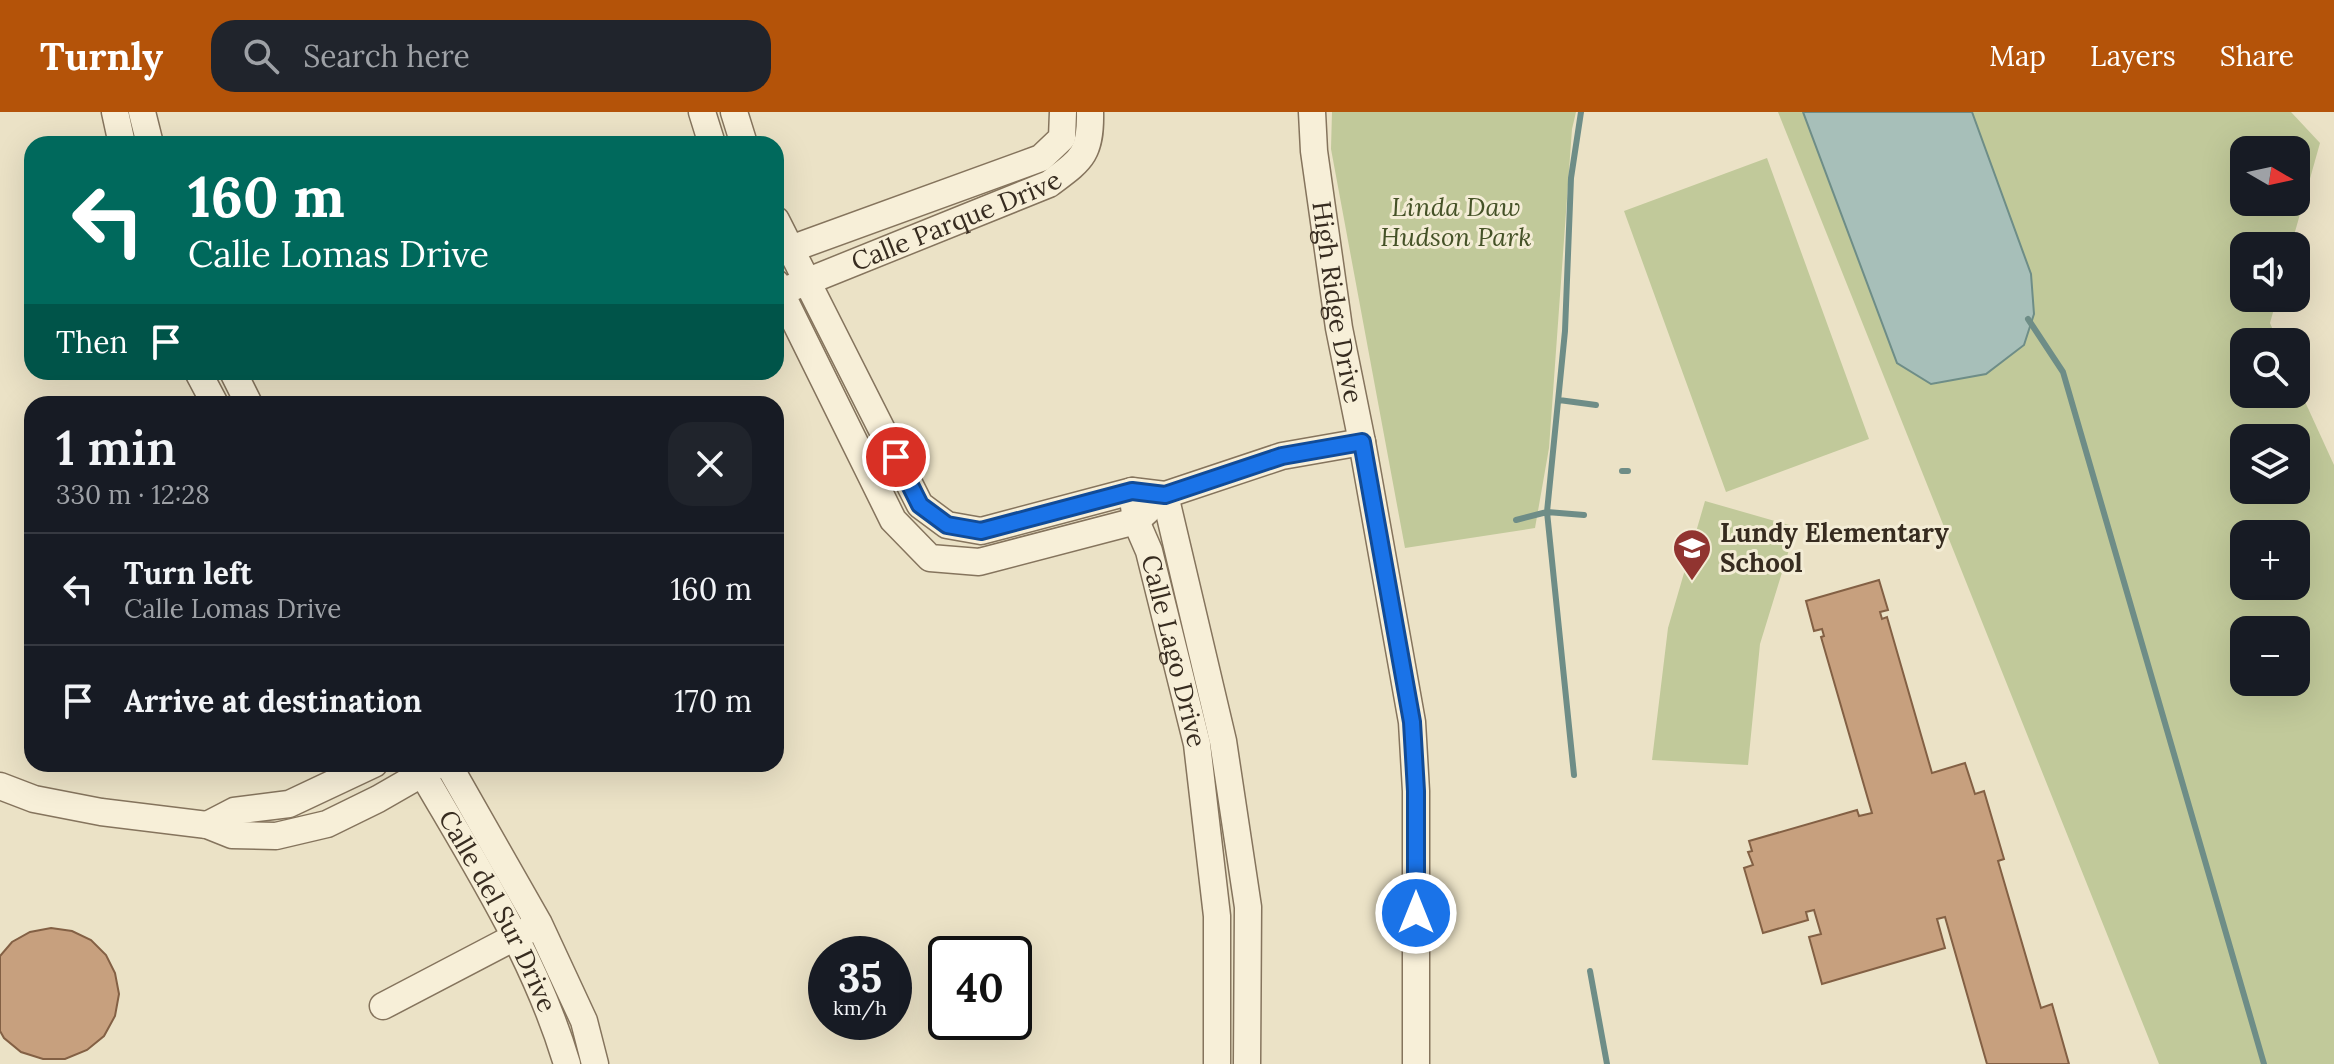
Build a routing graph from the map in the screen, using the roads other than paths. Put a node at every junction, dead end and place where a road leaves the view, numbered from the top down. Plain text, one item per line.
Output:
1 (115, 112) edge
2 (142, 112) edge
3 (702, 112) edge
4 (734, 112) edge
5 (1090, 112) edge
6 (1312, 112) edge
7 (1070, 132) edge
8 (120, 136) edge
9 (148, 136) edge
10 (710, 136) edge
11 (742, 136) edge
12 (784, 252) edge
13 (784, 253) edge
14 (807, 282) junction
15 (784, 287) edge
16 (784, 300) edge
17 (884, 433) junction
18 (1362, 442) junction
19 (858, 448) junction
20 (1132, 491) junction
21 (1165, 495) junction
22 (1136, 521) junction
23 (947, 525) junction
24 (930, 558) junction
25 (359, 772) edge
26 (417, 772) edge
27 (429, 772) edge
28 (452, 772) edge
29 (0, 786) edge
30 (272, 806) junction
31 (1234, 811) junction
32 (1205, 814) junction
33 (207, 825) junction
34 (276, 836) junction
35 (528, 930) junction
36 (383, 1006) dead end
37 (567, 1064) edge
38 (595, 1064) edge
39 (1217, 1064) edge
40 (1247, 1064) edge
41 (1416, 1064) edge

1 - 8 street
2 - 9 street
3 - 10 street
4 - 11 street
5 - 7 street, Calle Parque Drive
6 - 18 street, High Ridge Drive
7 - 12 street, Calle Parque Drive
7 - 14 street, Calle Parque Drive
13 - 14 street
14 - 15 street, Calle Parque Drive
14 - 17 street
16 - 19 street
17 - 19 street
17 - 23 street
18 - 21 street
18 - 41 street, High Ridge Drive
19 - 24 street
20 - 21 street
20 - 22 street, Calle Lago Drive
20 - 23 street
21 - 22 street
21 - 31 street, Calle Lago Drive
22 - 24 street
22 - 32 street, Calle Lago Drive
23 - 24 street
25 - 30 street
26 - 34 street
27 - 35 street, Calle del Sur Drive
28 - 35 street, Calle del Sur Drive
29 - 33 street
30 - 33 street
30 - 34 street
31 - 32 street
31 - 40 street, Calle Lago Drive
32 - 39 street, Calle Lago Drive
33 - 34 street
35 - 36 street
35 - 37 street, Calle del Sur Drive
35 - 38 street, Calle del Sur Drive

